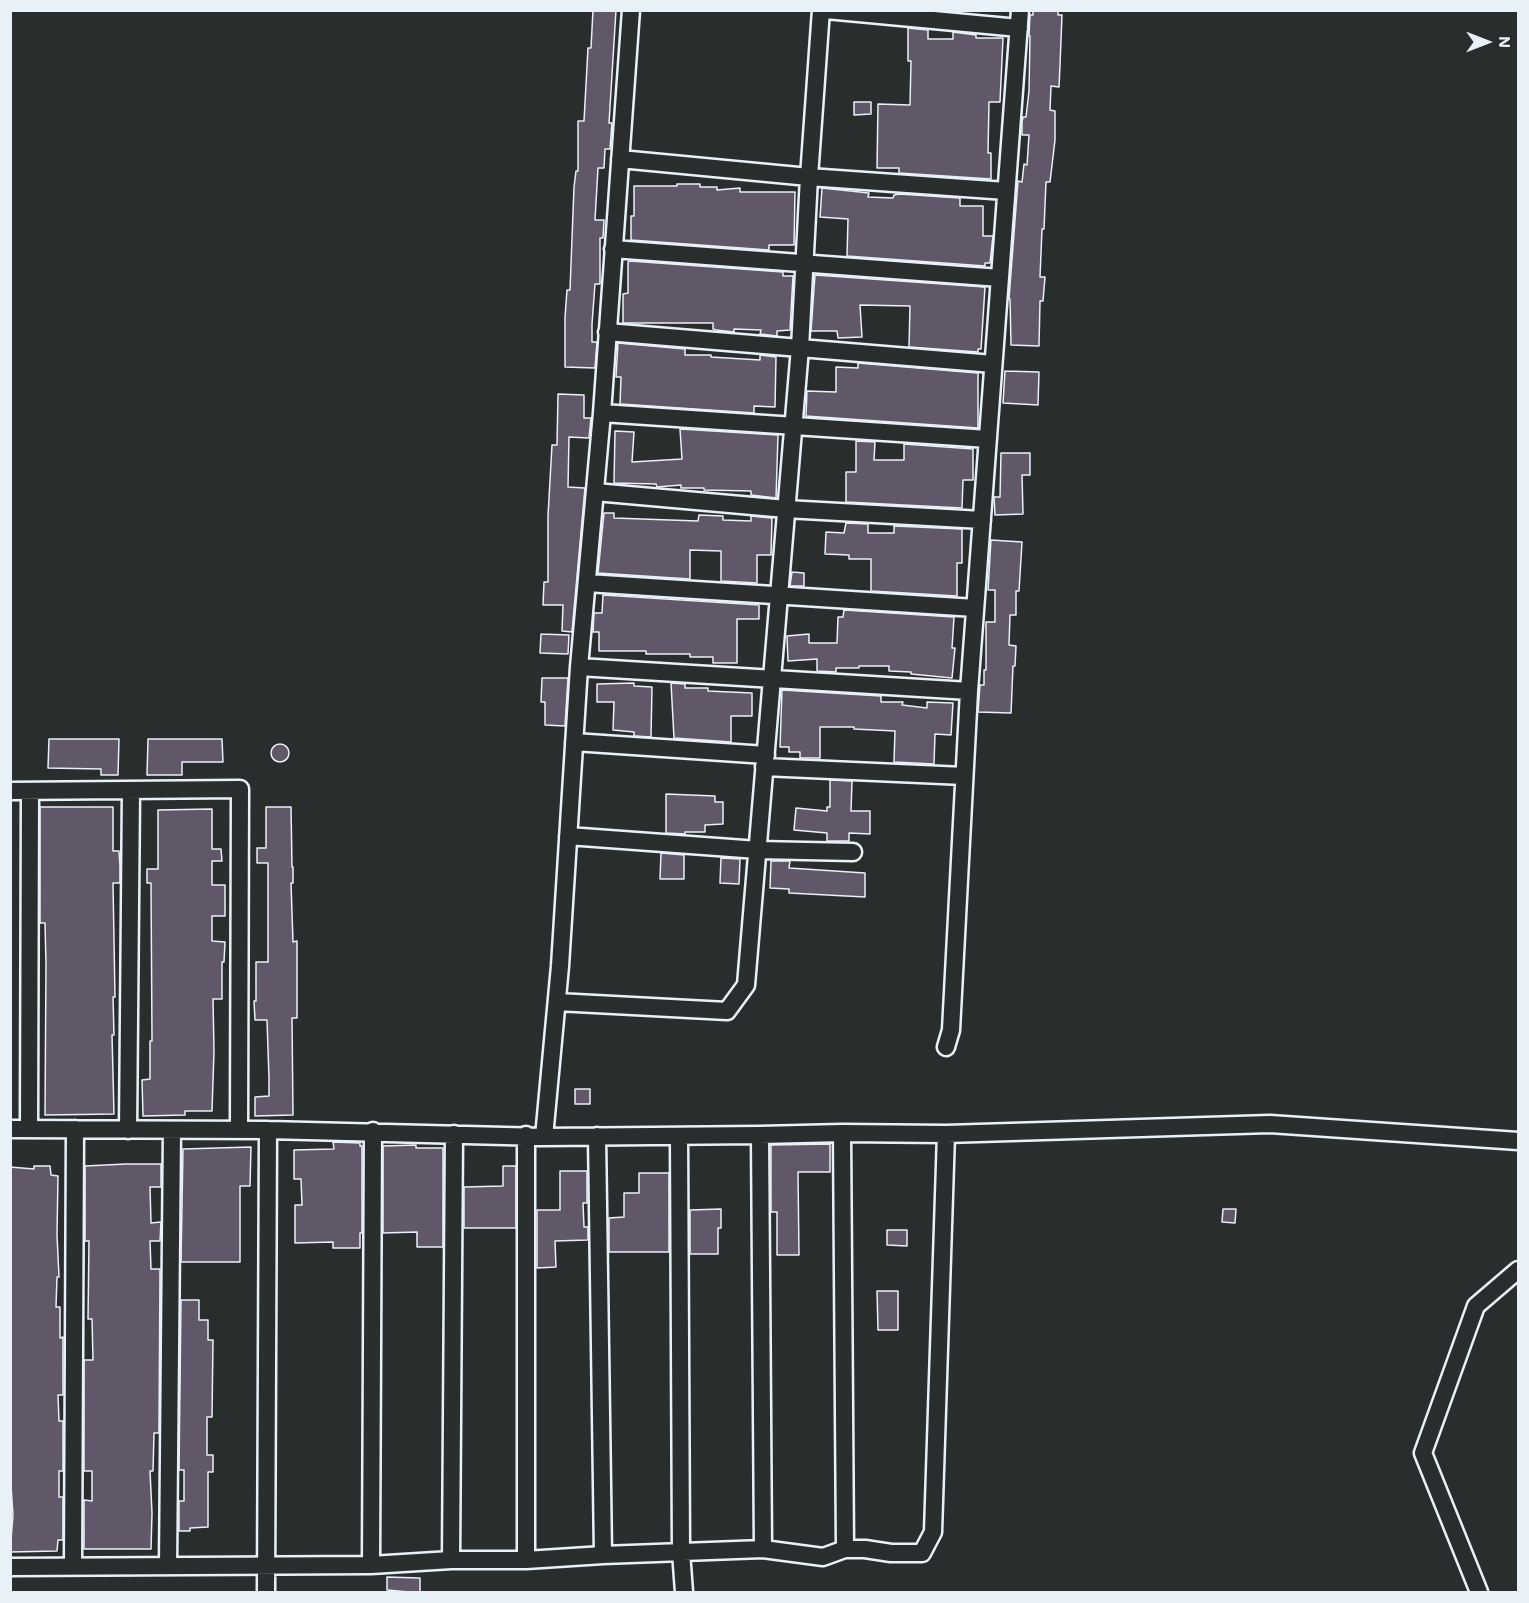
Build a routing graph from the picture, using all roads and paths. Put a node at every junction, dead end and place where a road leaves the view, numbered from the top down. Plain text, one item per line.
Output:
1 (631, 10) edge
2 (823, 10) edge
3 (1020, 10) edge
4 (1019, 28) junction
5 (620, 159) junction
6 (809, 177) junction
7 (1006, 191) junction
8 (613, 249) junction
9 (806, 263) junction
10 (1000, 278) junction
11 (607, 332) junction
12 (800, 348) junction
13 (993, 363) junction
14 (602, 414) junction
15 (793, 426) junction
16 (988, 439) junction
17 (595, 492) junction
18 (786, 509) junction
19 (982, 520) junction
20 (587, 583) junction
21 (779, 596) junction
22 (975, 608) junction
23 (579, 667) junction
24 (772, 679) junction
25 (969, 691) junction
26 (574, 742) junction
27 (765, 761) junction
28 (964, 776) junction
29 (10, 790) edge
30 (30, 791) junction
31 (131, 791) junction
32 (568, 836) junction
33 (758, 850) junction
34 (853, 852) dead end
35 (557, 1002) junction
36 (946, 1047) dead end
37 (10, 1129) edge
38 (29, 1129) junction
39 (75, 1129) junction
40 (128, 1130) junction
41 (172, 1130) junction
42 (239, 1130) junction
43 (268, 1130) junction
44 (373, 1131) junction
45 (842, 1133) junction
46 (454, 1134) junction
47 (946, 1134) junction
48 (526, 1135) junction
49 (760, 1135) junction
50 (597, 1136) junction
51 (679, 1136) junction
52 (544, 1137) junction
53 (1518, 1141) edge
54 (1518, 1270) edge
55 (763, 1549) junction
56 (845, 1549) junction
57 (681, 1552) junction
58 (603, 1555) junction
59 (451, 1560) junction
60 (526, 1560) junction
61 (266, 1565) junction
62 (371, 1565) junction
63 (73, 1566) junction
64 (168, 1566) junction
65 (10, 1567) edge
66 (266, 1593) edge
67 (684, 1593) edge
68 (1479, 1593) edge

1 - 5 street
2 - 4 street
2 - 6 street
3 - 4 street
4 - 7 street
5 - 6 street
5 - 8 street
6 - 7 street
6 - 9 street
7 - 10 street
8 - 9 street
8 - 11 street
9 - 10 street
9 - 12 street
10 - 13 street
11 - 12 street
11 - 14 street
12 - 13 street
12 - 15 street
13 - 16 street
14 - 15 street
14 - 17 street
15 - 16 street
15 - 18 street
16 - 19 street
17 - 18 street
17 - 20 street
18 - 19 street
18 - 21 street
19 - 22 street
20 - 21 street
20 - 23 street
21 - 22 street
21 - 24 street
22 - 25 street
23 - 24 street
23 - 26 street
24 - 25 street
24 - 27 street
25 - 28 street
26 - 27 street
26 - 32 street
27 - 28 street
27 - 33 street
28 - 36 street
29 - 30 street
30 - 31 street
30 - 38 street
31 - 40 street
31 - 42 street
32 - 33 street
32 - 35 street
33 - 34 street
33 - 35 street
35 - 52 street
37 - 38 street
38 - 39 street
39 - 40 street
39 - 63 street
40 - 41 street
41 - 42 street
41 - 64 street
42 - 43 street
43 - 44 street
43 - 61 street
44 - 46 street
44 - 62 street
45 - 47 street
45 - 49 street
45 - 56 street
46 - 48 street
46 - 59 street
47 - 53 street
47 - 56 street
48 - 52 street
48 - 60 street
49 - 51 street
49 - 55 street
50 - 51 street
50 - 52 street
50 - 58 street
51 - 57 street
54 - 68 street
55 - 56 street
55 - 57 street
57 - 58 street
57 - 67 street
58 - 60 street
59 - 60 street
59 - 62 street
61 - 62 street
61 - 64 street
61 - 66 street
63 - 64 street
63 - 65 street

